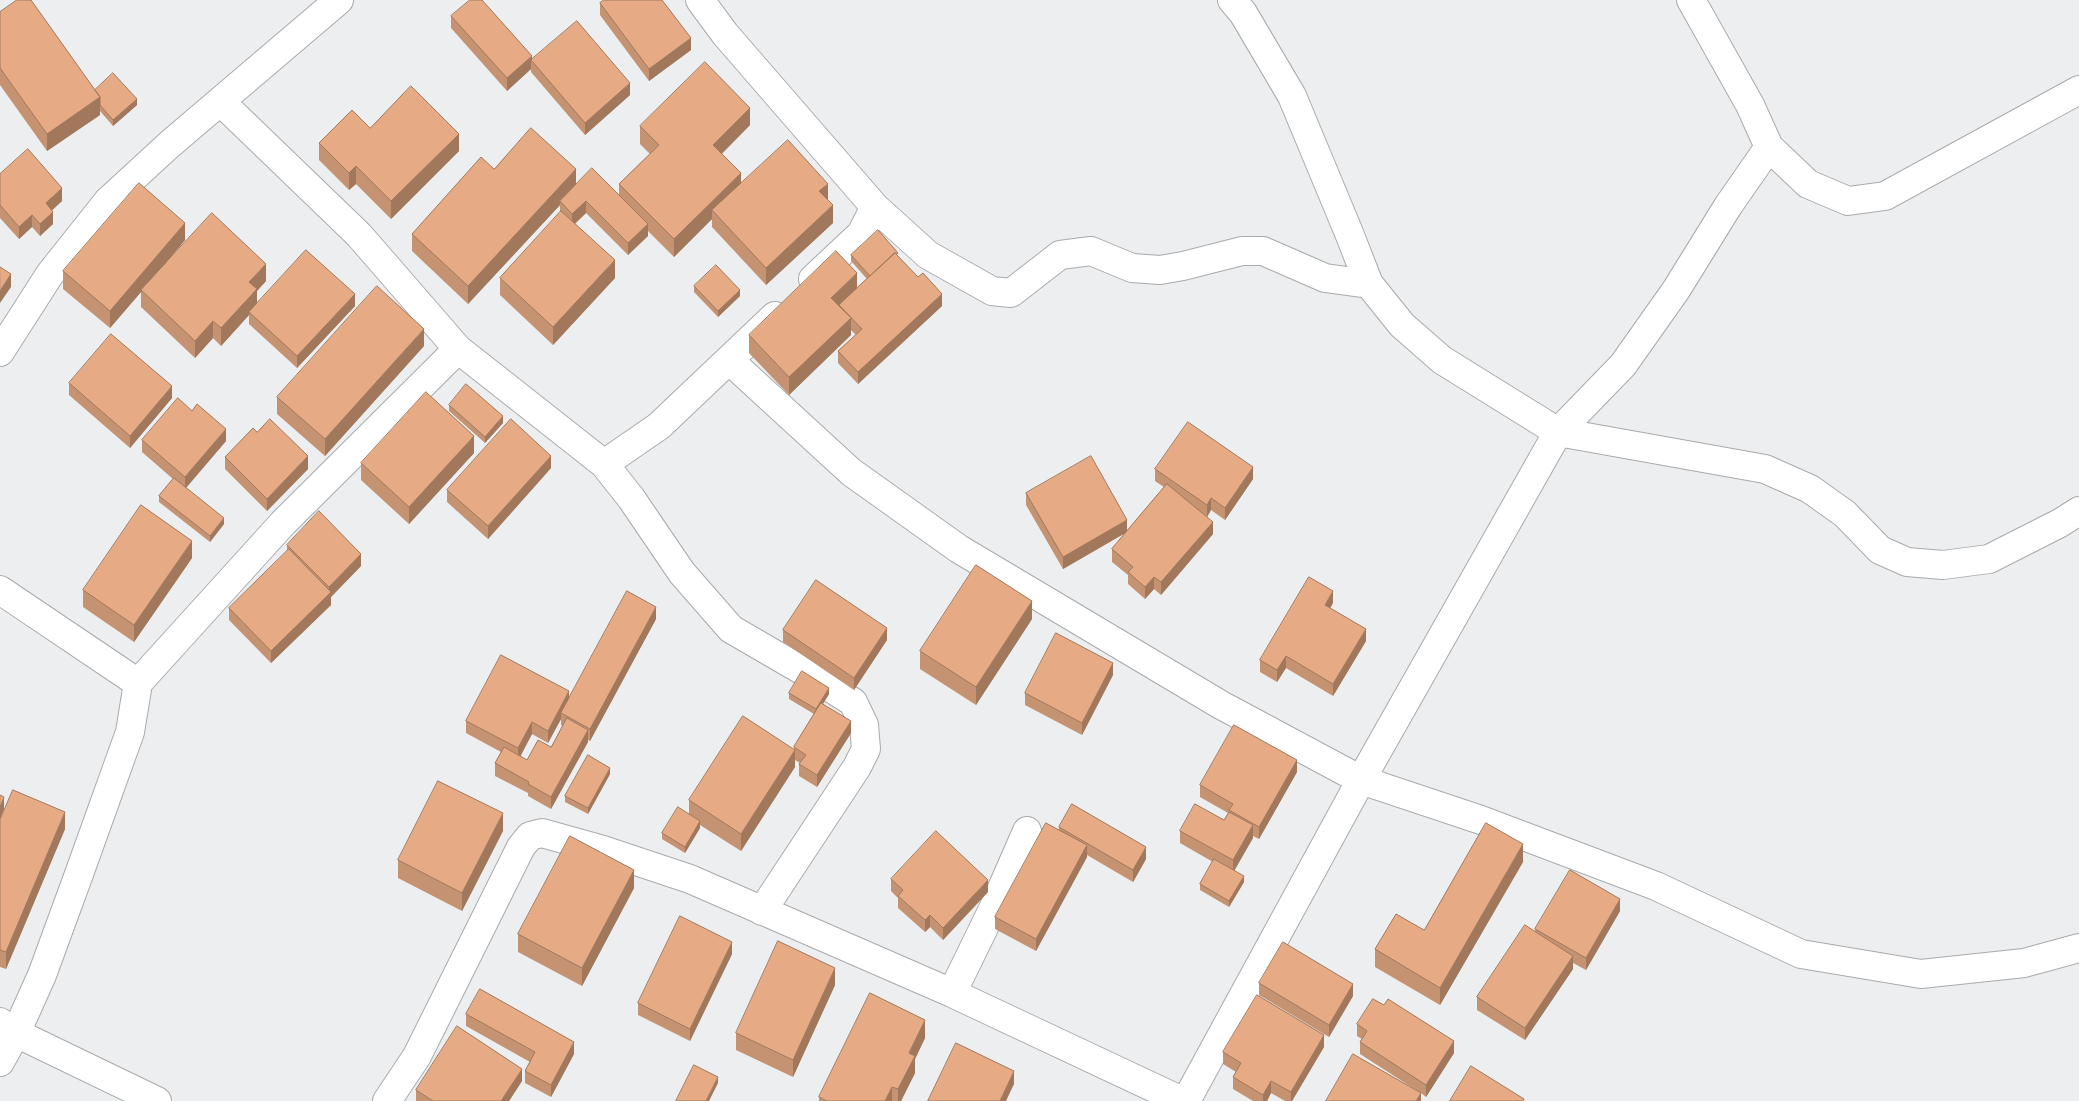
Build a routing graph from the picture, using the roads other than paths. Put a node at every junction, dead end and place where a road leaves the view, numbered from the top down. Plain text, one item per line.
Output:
1 (339, 0) edge
2 (700, 0) edge
3 (1232, 0) edge
4 (1691, 0) edge
5 (2079, 90) edge
6 (220, 102) junction
7 (1769, 147) junction
8 (875, 207) junction
9 (1369, 284) junction
10 (458, 349) junction
11 (0, 352) edge
12 (729, 360) junction
13 (1558, 432) junction
14 (604, 464) junction
15 (2079, 511) edge
16 (0, 590) edge
17 (138, 683) junction
18 (1361, 780) junction
19 (1026, 831) dead end
20 (762, 911) junction
21 (2079, 948) edge
22 (952, 993) junction
23 (8, 1027) edge
24 (0, 1062) edge
25 (157, 1101) edge
26 (387, 1101) edge
27 (1182, 1101) edge
28 (1186, 1101) edge

1 - 6 street
2 - 8 street
3 - 9 street
4 - 7 street
5 - 7 street
6 - 10 street
6 - 11 street
7 - 13 street
8 - 9 street
8 - 12 street
9 - 13 street
10 - 14 street
10 - 17 street
12 - 14 street
12 - 18 street
13 - 15 street
13 - 18 street
14 - 20 street
16 - 17 street
17 - 23 street
18 - 21 street
18 - 28 street
19 - 22 street
20 - 22 street
20 - 26 street
22 - 27 street
23 - 24 street
23 - 25 street

